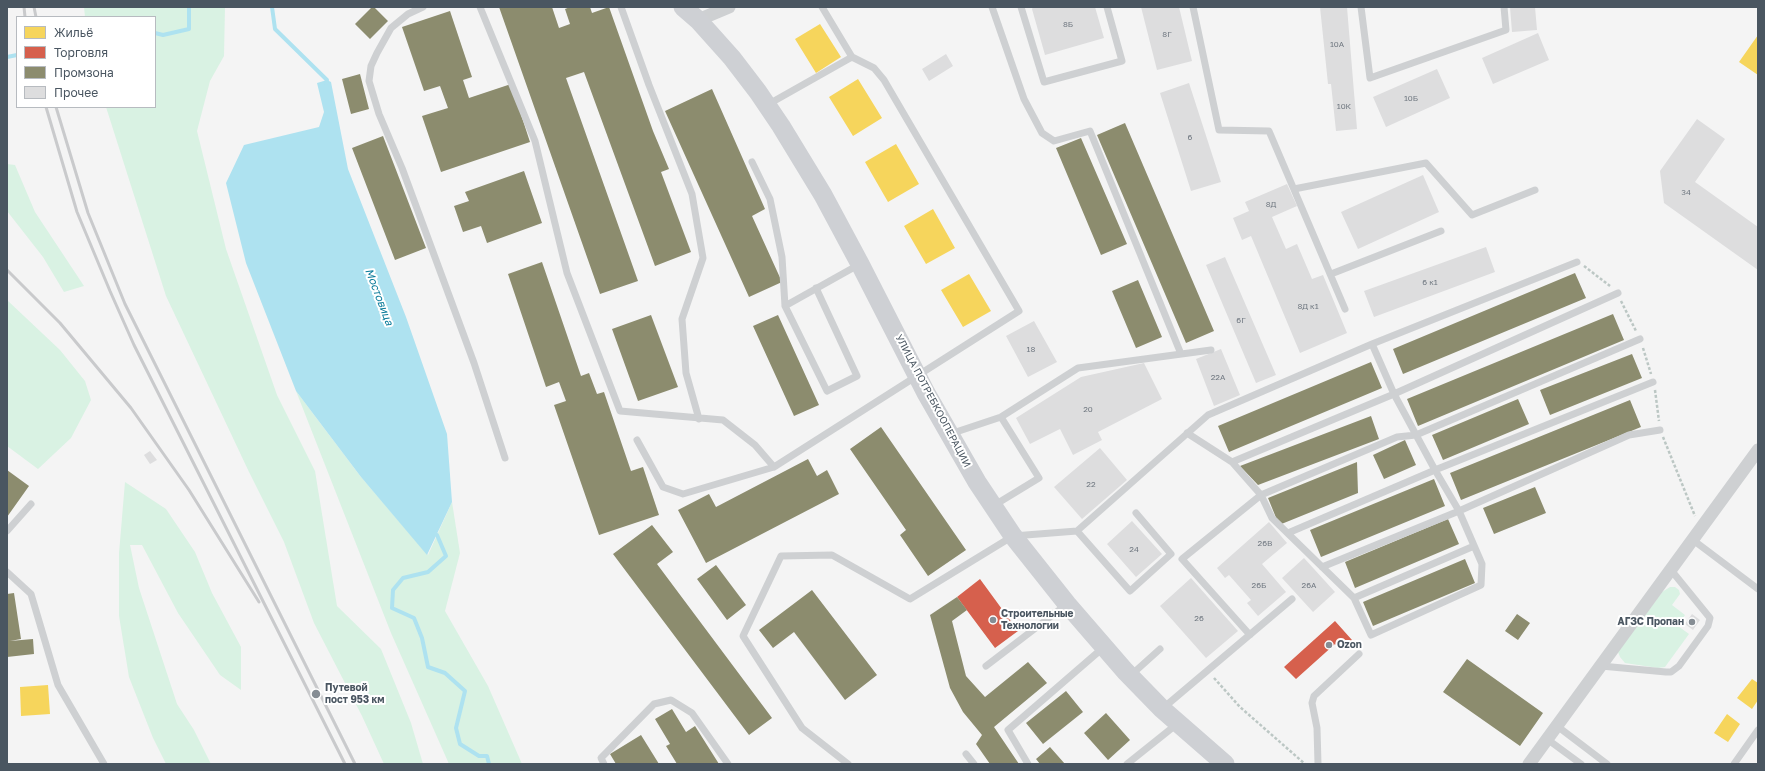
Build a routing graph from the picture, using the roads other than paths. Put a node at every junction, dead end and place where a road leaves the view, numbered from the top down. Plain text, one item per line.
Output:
1 (423, 7) edge
2 (480, 7) edge
3 (621, 7) edge
4 (683, 7) edge
5 (729, 7) edge
6 (822, 7) edge
7 (992, 7) edge
8 (1021, 7) edge
9 (1107, 7) edge
10 (1193, 7) edge
11 (1360, 7) edge
12 (1504, 7) edge
13 (698, 20) junction
14 (852, 57) junction
15 (767, 105) junction
16 (752, 162) dead end
17 (1294, 189) junction
18 (1535, 190) dead end
19 (1441, 231) dead end
20 (1577, 262) dead end
21 (860, 264) junction
22 (1331, 274) junction
23 (816, 288) junction
24 (1618, 293) dead end
25 (785, 306) junction
26 (1345, 309) dead end
27 (1640, 339) dead end
28 (1372, 344) junction
29 (1212, 350) dead end
30 (1181, 354) junction
31 (919, 376) junction
32 (1653, 382) dead end
33 (1394, 394) junction
34 (1001, 416) junction
35 (699, 419) junction
36 (1660, 430) dead end
37 (1187, 433) junction
38 (950, 434) junction
39 (1416, 435) junction
40 (637, 440) dead end
41 (1758, 450) edge
42 (505, 458) dead end
43 (1232, 462) junction
44 (774, 467) junction
45 (1436, 470) junction
46 (1261, 495) junction
47 (31, 504) dead end
48 (993, 506) junction
49 (1459, 511) junction
50 (1136, 513) dead end
51 (7, 531) edge
52 (1077, 531) junction
53 (1288, 533) junction
54 (1013, 536) junction
55 (1693, 540) junction
56 (1474, 546) junction
57 (1322, 567) junction
58 (1671, 570) junction
59 (7, 572) edge
60 (1758, 589) edge
61 (1354, 598) junction
62 (1292, 600) dead end
63 (1067, 604) junction
64 (1250, 635) junction
65 (1104, 647) junction
66 (1160, 649) dead end
67 (1359, 654) dead end
68 (986, 666) dead end
69 (1601, 666) junction
70 (1130, 676) junction
71 (1162, 709) junction
72 (1178, 724) junction
73 (1557, 726) junction
74 (1758, 730) edge
75 (1547, 739) junction
76 (966, 754) dead end
77 (104, 764) edge
78 (604, 764) edge
79 (728, 764) edge
80 (848, 764) edge
81 (974, 764) edge
82 (1028, 764) edge
83 (1127, 764) edge
84 (1225, 764) edge
85 (1318, 764) edge
86 (1529, 764) edge
87 (1581, 764) edge
88 (1607, 764) edge
89 (1734, 764) edge

1 - 42 lane
2 - 35 lane
3 - 35 lane
4 - 13 main road, УЛИЦА ПОТРЕБКООПЕРАЦИИ
5 - 13 street
6 - 14 lane
7 - 30 lane
8 - 9 lane
10 - 17 lane
11 - 12 lane
13 - 15 main road, УЛИЦА ПОТРЕБКООПЕРАЦИИ
14 - 15 lane
14 - 31 lane
15 - 21 main road, УЛИЦА ПОТРЕБКООПЕРАЦИИ
16 - 25 lane
17 - 18 lane
17 - 22 lane
19 - 22 lane
20 - 28 lane
21 - 23 lane
21 - 31 main road, УЛИЦА ПОТРЕБКООПЕРАЦИИ
22 - 26 lane
23 - 25 lane
23 - 25 lane
24 - 33 lane
27 - 39 lane
28 - 33 lane
28 - 37 lane
29 - 30 lane
30 - 34 lane
31 - 38 main road, УЛИЦА ПОТРЕБКООПЕРАЦИИ
31 - 44 lane
32 - 45 lane
33 - 39 lane
33 - 43 lane
34 - 38 lane
34 - 48 lane
35 - 44 lane
36 - 49 lane
37 - 43 lane
37 - 52 lane
38 - 48 main road, УЛИЦА ПОТРЕБКООПЕРАЦИИ
39 - 45 lane
39 - 46 lane
40 - 44 lane
41 - 55 street
43 - 46 lane
45 - 49 lane
45 - 53 lane
46 - 53 lane
46 - 64 lane
47 - 51 lane
48 - 54 main road, УЛИЦА ПОТРЕБКООПЕРАЦИИ
49 - 56 lane
49 - 57 lane
50 - 52 lane
52 - 54 lane
53 - 57 lane
54 - 63 main road, УЛИЦА ПОТРЕБКООПЕРАЦИИ
54 - 80 lane
55 - 58 street
55 - 60 lane
56 - 61 lane
56 - 61 lane
57 - 61 lane
58 - 69 street
58 - 69 lane
59 - 77 lane
62 - 64 lane
63 - 65 main road, УЛИЦА ПОТРЕБКООПЕРАЦИИ
63 - 68 lane
64 - 71 lane
65 - 70 main road, УЛИЦА ПОТРЕБКООПЕРАЦИИ
65 - 82 lane
66 - 70 lane
67 - 85 lane
69 - 73 street
70 - 71 main road, УЛИЦА ПОТРЕБКООПЕРАЦИИ
71 - 72 main road, УЛИЦА ПОТРЕБКООПЕРАЦИИ
72 - 83 lane
72 - 84 main road, УЛИЦА ПОТРЕБКООПЕРАЦИИ
73 - 75 street
73 - 88 lane
74 - 89 lane
75 - 86 street
75 - 87 lane
76 - 81 lane
78 - 79 lane

